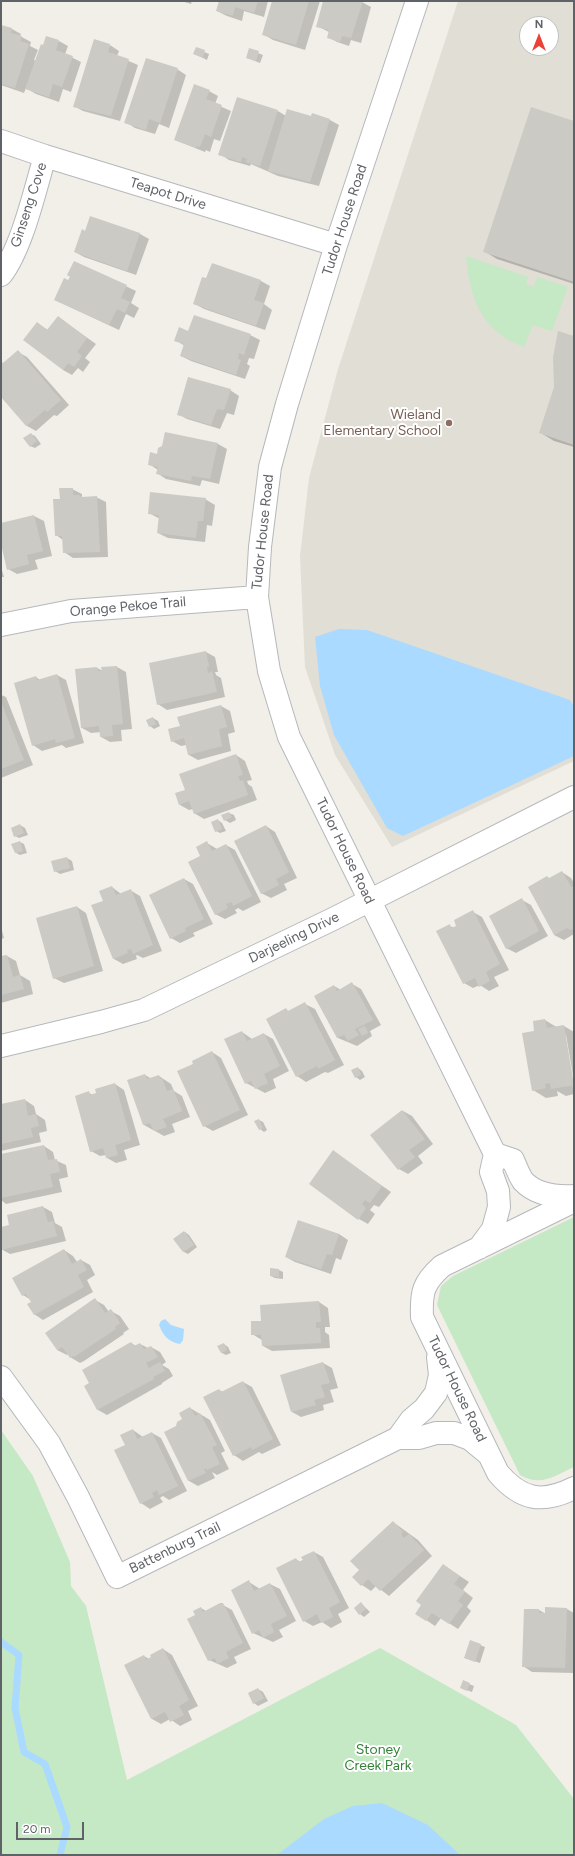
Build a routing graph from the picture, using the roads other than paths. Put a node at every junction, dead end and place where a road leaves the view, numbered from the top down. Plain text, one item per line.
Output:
1 (417, 1) edge
2 (1, 141) edge
3 (45, 156) junction
4 (336, 245) junction
5 (1, 275) edge
6 (257, 597) junction
7 (1, 625) edge
8 (574, 797) edge
9 (369, 901) junction
10 (1, 1046) edge
11 (495, 1154) junction
12 (574, 1196) edge
13 (574, 1201) edge
14 (479, 1248) junction
15 (437, 1348) junction
16 (1, 1377) edge
17 (398, 1438) junction
18 (487, 1453) junction
19 (574, 1488) edge

1 - 4 street, Tudor House Road
2 - 3 street, Teapot Drive
3 - 4 street, Teapot Drive
3 - 5 street, Ginseng Cove
4 - 6 street, Tudor House Road
6 - 7 street, Orange Pekoe Trail
6 - 9 street, Tudor House Road
8 - 9 street, Darjeeling Drive
9 - 10 street, Darjeeling Drive
9 - 11 street, Tudor House Road
11 - 12 street
11 - 14 street, Tudor House Road
13 - 14 street, Tudor House Road
14 - 15 street, Tudor House Road
15 - 17 street, Battenburg Trail
15 - 18 street, Tudor House Road
16 - 17 street, Battenburg Trail
17 - 18 street, Battenburg Trail
18 - 19 street, Tudor House Road

